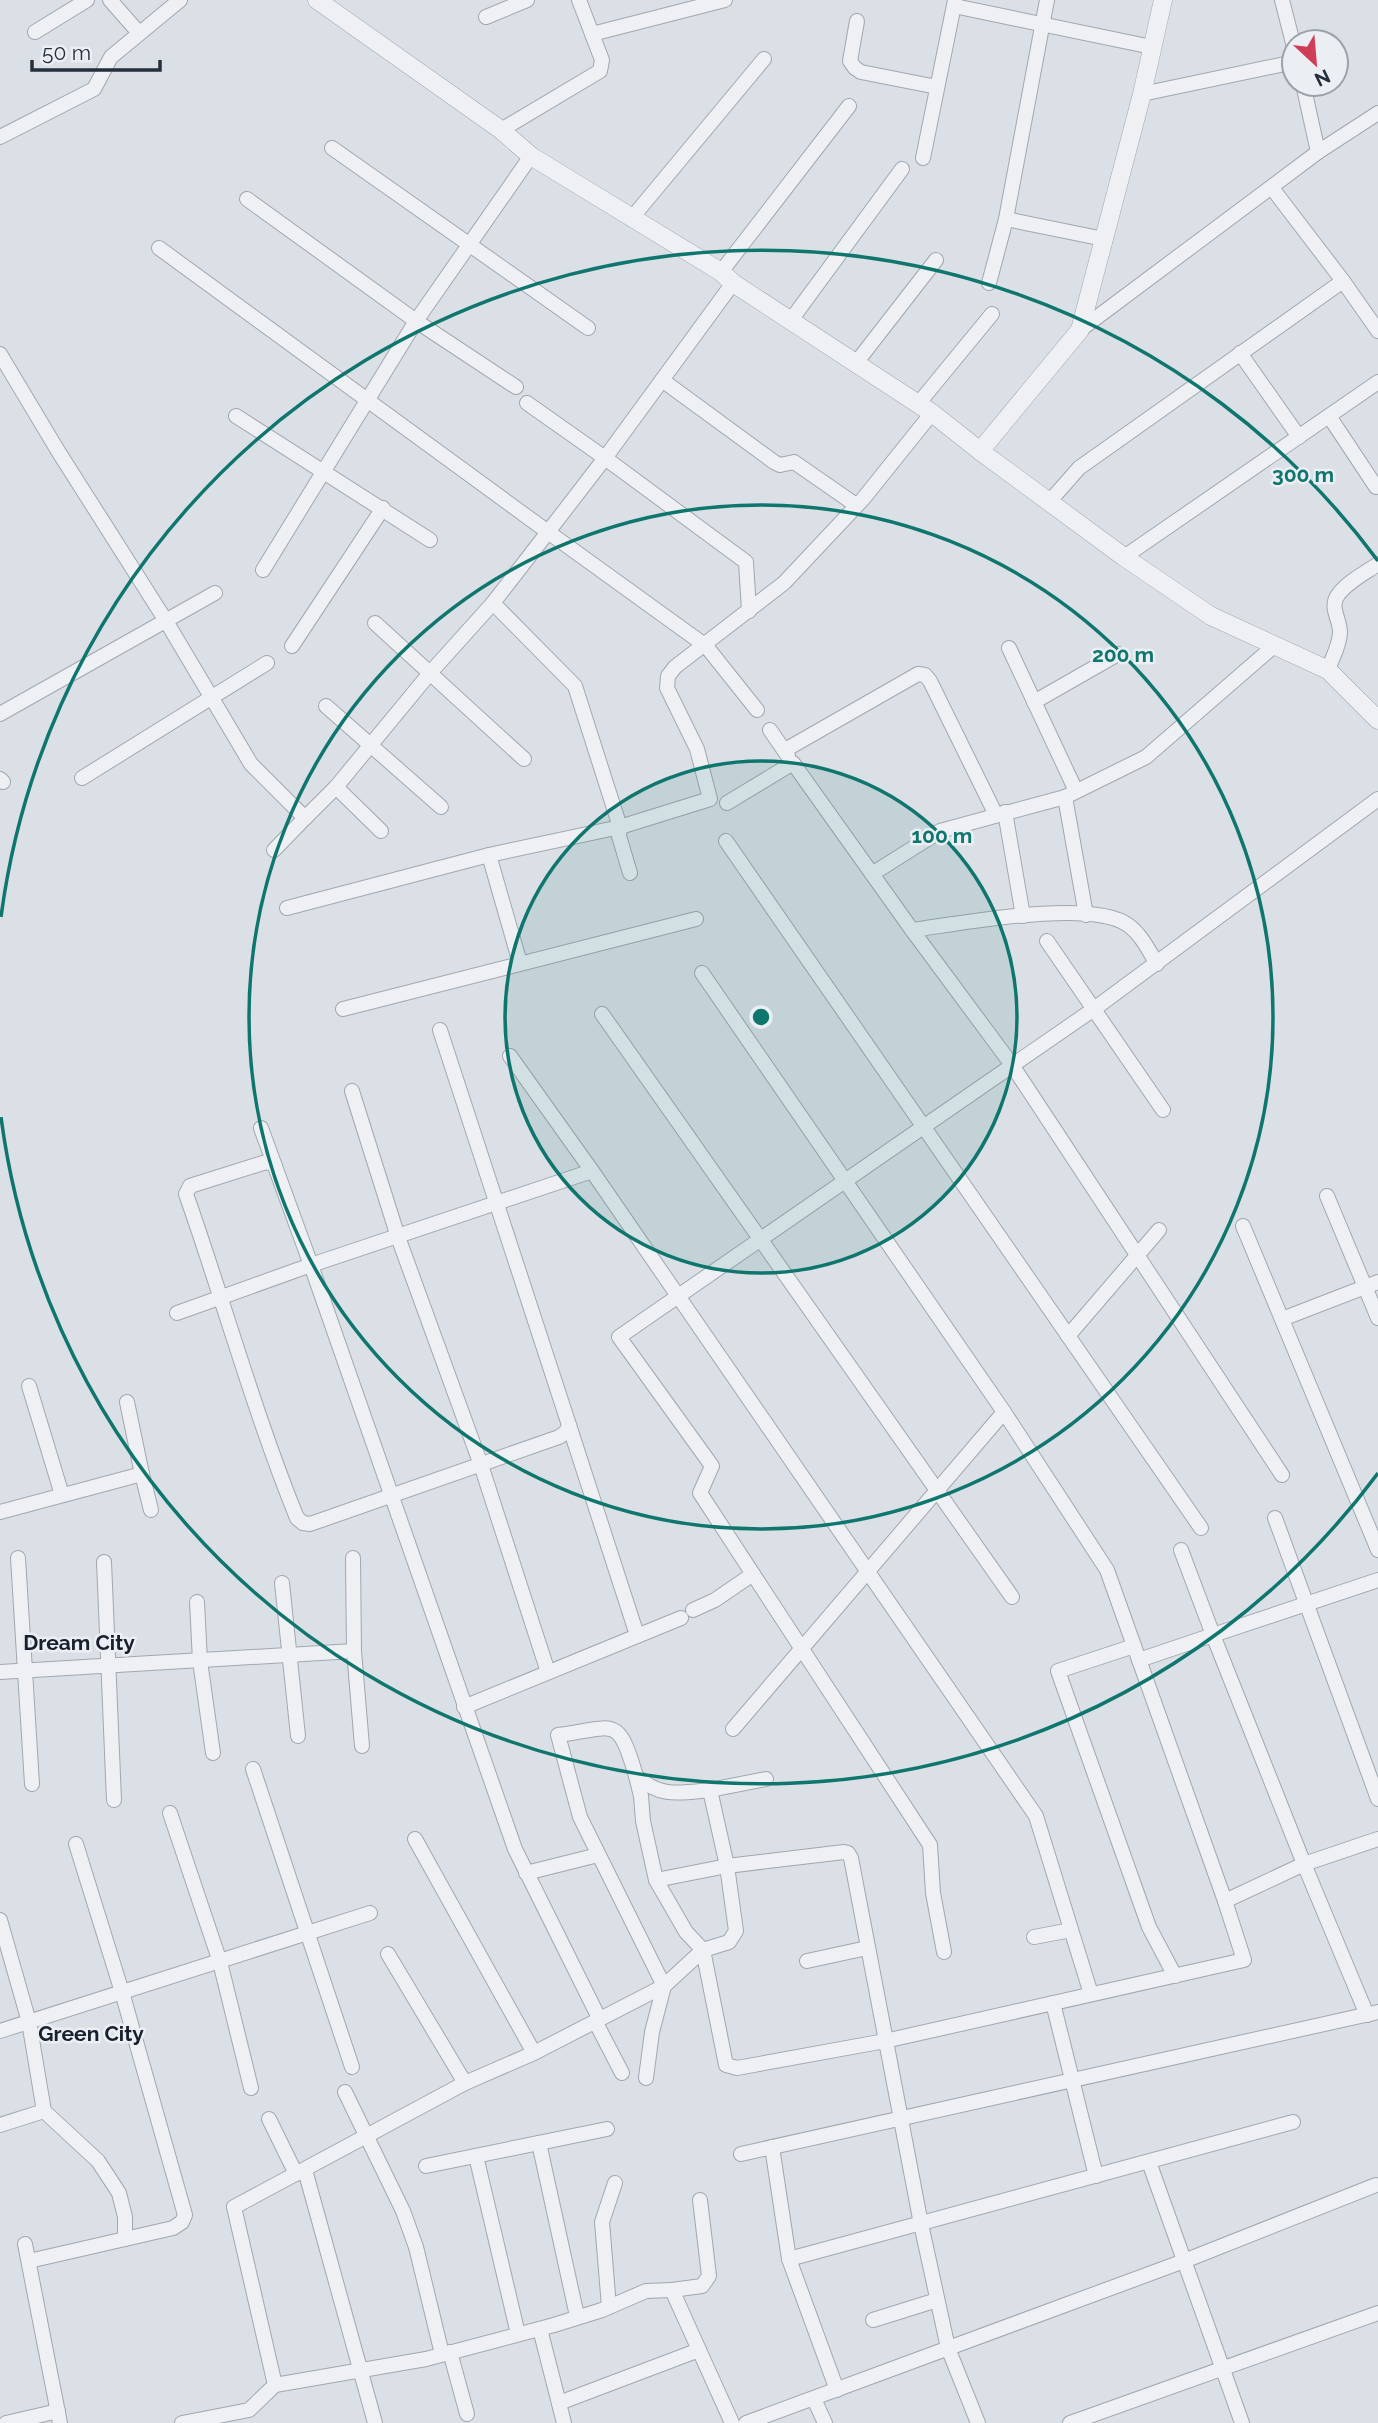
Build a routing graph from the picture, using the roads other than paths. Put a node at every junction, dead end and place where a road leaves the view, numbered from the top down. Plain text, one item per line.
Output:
1 (87, 0) edge
2 (110, 0) edge
3 (180, 0) edge
4 (317, 0) edge
5 (527, 0) edge
6 (579, 0) edge
7 (725, 0) edge
8 (1047, 0) edge
9 (1163, 0) edge
10 (1282, 0) edge
11 (954, 3) edge
12 (486, 17) dead end
13 (857, 21) dead end
14 (1042, 24) junction
15 (1289, 28) edge
16 (35, 32) dead end
17 (139, 33) junction
18 (592, 34) junction
19 (1152, 47) junction
20 (764, 59) dead end
21 (1280, 65) edge
22 (937, 87) junction
23 (1142, 94) junction
24 (1306, 98) edge
25 (849, 106) dead end
26 (1378, 113) edge
27 (501, 130) junction
28 (0, 136) edge
29 (332, 148) dead end
30 (1318, 152) junction
31 (531, 156) junction
32 (923, 158) dead end
33 (902, 169) dead end
34 (1272, 188) junction
35 (247, 199) dead end
36 (631, 219) junction
37 (1006, 219) junction
38 (1104, 239) junction
39 (468, 244) junction
40 (159, 248) dead end
41 (936, 260) dead end
42 (727, 277) junction
43 (1343, 281) junction
44 (989, 283) dead end
45 (992, 314) dead end
46 (791, 320) junction
47 (416, 321) junction
48 (588, 328) dead end
49 (1080, 330) junction
50 (1378, 331) edge
51 (1240, 353) junction
52 (0, 354) edge
53 (856, 363) junction
54 (662, 380) junction
55 (1378, 382) edge
56 (516, 387) dead end
57 (368, 400) junction
58 (527, 403) dead end
59 (925, 408) junction
60 (236, 416) dead end
61 (1328, 416) junction
62 (1299, 437) junction
63 (980, 452) junction
64 (605, 458) junction
65 (324, 474) junction
66 (1376, 487) dead end
67 (1049, 501) junction
68 (856, 505) junction
69 (383, 508) junction
70 (548, 532) junction
71 (430, 540) dead end
72 (1124, 557) junction
73 (1378, 564) edge
74 (263, 570) dead end
75 (215, 593) dead end
76 (493, 603) junction
77 (749, 611) junction
78 (166, 621) junction
79 (375, 623) dead end
80 (292, 646) dead end
81 (706, 646) junction
82 (1274, 646) junction
83 (1009, 648) dead end
84 (1118, 654) dead end
85 (267, 663) dead end
86 (1328, 670) junction
87 (430, 673) junction
88 (210, 697) junction
89 (1034, 702) junction
90 (326, 706) dead end
91 (757, 710) dead end
92 (0, 713) edge
93 (1378, 720) edge
94 (770, 730) dead end
95 (370, 746) junction
96 (785, 750) junction
97 (524, 759) dead end
98 (793, 763) junction
99 (82, 778) dead end
100 (336, 787) junction
101 (1070, 794) junction
102 (1378, 799) edge
103 (727, 803) dead end
104 (441, 807) dead end
105 (1001, 813) junction
106 (305, 818) junction
107 (620, 827) junction
108 (381, 831) dead end
109 (726, 841) dead end
110 (274, 850) dead end
111 (489, 855) junction
112 (630, 873) dead end
113 (872, 874) junction
114 (287, 908) dead end
115 (1086, 915) junction
116 (1023, 916) junction
117 (696, 919) dead end
118 (912, 930) junction
119 (1047, 941) dead end
120 (520, 963) junction
121 (1157, 964) junction
122 (702, 973) dead end
123 (1094, 1009) junction
124 (343, 1010) dead end
125 (602, 1014) dead end
126 (440, 1030) dead end
127 (510, 1056) dead end
128 (1012, 1065) junction
129 (352, 1091) dead end
130 (1163, 1110) dead end
131 (924, 1126) junction
132 (261, 1128) dead end
133 (275, 1166) junction
134 (592, 1171) junction
135 (845, 1181) junction
136 (1327, 1196) dead end
137 (496, 1203) junction
138 (1243, 1226) dead end
139 (1159, 1230) dead end
140 (398, 1237) junction
141 (760, 1240) junction
142 (1137, 1255) junction
143 (311, 1265) junction
144 (1372, 1285) edge
145 (678, 1296) junction
146 (222, 1297) junction
147 (177, 1313) dead end
148 (1378, 1318) edge
149 (1282, 1320) junction
150 (1068, 1336) junction
151 (29, 1386) dead end
152 (127, 1402) dead end
153 (1004, 1412) junction
154 (569, 1425) junction
155 (481, 1465) junction
156 (142, 1474) junction
157 (1282, 1475) dead end
158 (937, 1490) junction
159 (62, 1495) junction
160 (390, 1497) junction
161 (151, 1510) dead end
162 (0, 1512) edge
163 (1275, 1518) dead end
164 (1201, 1528) dead end
165 (1181, 1550) dead end
166 (1378, 1550) edge
167 (18, 1558) dead end
168 (353, 1558) dead end
169 (104, 1562) dead end
170 (868, 1571) junction
171 (753, 1574) junction
172 (1378, 1580) edge
173 (282, 1583) dead end
174 (1012, 1597) dead end
175 (197, 1602) dead end
176 (1307, 1602) junction
177 (637, 1635) junction
178 (1213, 1635) junction
179 (1134, 1646) junction
180 (801, 1648) junction
181 (354, 1651) junction
182 (290, 1655) junction
183 (1139, 1660) junction
184 (200, 1661) junction
185 (108, 1666) junction
186 (25, 1671) junction
187 (0, 1672) edge
188 (548, 1672) junction
189 (464, 1707) junction
190 (733, 1729) dead end
191 (298, 1736) dead end
192 (362, 1746) dead end
193 (213, 1753) dead end
194 (253, 1769) dead end
195 (636, 1776) junction
196 (766, 1779) dead end
197 (32, 1784) dead end
198 (710, 1790) junction
199 (1378, 1799) edge
200 (114, 1800) dead end
201 (170, 1813) dead end
202 (415, 1839) dead end
203 (1378, 1839) edge
204 (76, 1844) dead end
205 (598, 1854) junction
206 (1304, 1864) junction
207 (727, 1866) junction
208 (526, 1873) junction
209 (656, 1880) junction
210 (1225, 1901) junction
211 (370, 1913) dead end
212 (0, 1920) edge
213 (1071, 1930) junction
214 (307, 1934) junction
215 (1034, 1937) dead end
216 (867, 1948) junction
217 (703, 1950) junction
218 (944, 1952) dead end
219 (388, 1954) dead end
220 (807, 1961) dead end
221 (219, 1962) junction
222 (1175, 1976) junction
223 (664, 1986) junction
224 (122, 1992) junction
225 (1091, 1994) junction
226 (1053, 2003) junction
227 (1372, 2013) edge
228 (597, 2019) junction
229 (29, 2022) junction
230 (0, 2031) edge
231 (885, 2041) junction
232 (534, 2053) junction
233 (352, 2067) dead end
234 (622, 2073) dead end
235 (646, 2078) dead end
236 (1072, 2080) junction
237 (465, 2083) junction
238 (251, 2088) dead end
239 (345, 2092) dead end
240 (44, 2112) junction
241 (900, 2118) junction
242 (269, 2119) dead end
243 (1293, 2122) dead end
244 (0, 2125) edge
245 (607, 2129) dead end
246 (367, 2136) junction
247 (539, 2143) junction
248 (772, 2147) junction
249 (741, 2154) dead end
250 (476, 2156) junction
251 (1149, 2162) junction
252 (426, 2166) dead end
253 (301, 2172) junction
254 (1096, 2176) junction
255 (615, 2183) dead end
256 (1376, 2185) dead end
257 (700, 2200) dead end
258 (921, 2224) junction
259 (125, 2239) junction
260 (25, 2244) dead end
261 (789, 2259) junction
262 (1184, 2261) junction
263 (29, 2262) junction
264 (672, 2290) junction
265 (937, 2300) junction
266 (609, 2307) junction
267 (1378, 2313) edge
268 (577, 2316) junction
269 (873, 2320) dead end
270 (540, 2329) junction
271 (518, 2334) junction
272 (948, 2348) junction
273 (699, 2350) junction
274 (446, 2353) junction
275 (1222, 2367) junction
276 (359, 2369) junction
277 (275, 2385) junction
278 (837, 2390) junction
279 (814, 2399) junction
280 (559, 2403) junction
281 (467, 2414) dead end
282 (59, 2417) edge
283 (238, 2418) edge
284 (6, 2423) edge
285 (182, 2423) edge
286 (375, 2423) edge
287 (563, 2423) edge
288 (732, 2423) edge
289 (746, 2423) edge
290 (825, 2423) edge
291 (978, 2423) edge
292 (1070, 2423) edge
293 (1242, 2423) edge

1 - 16 street
2 - 17 street
3 - 17 street
4 - 27 street
5 - 12 street
6 - 18 street
7 - 18 street
8 - 14 street
9 - 19 street
10 - 15 street
11 - 14 street
11 - 22 street
13 - 22 street
14 - 19 street
14 - 37 street
17 - 28 street
18 - 27 street
19 - 23 street
20 - 36 street
21 - 23 street
22 - 32 street
23 - 38 street
24 - 30 street
25 - 42 street
26 - 30 street
27 - 31 street
29 - 39 street
30 - 34 street
31 - 36 street
31 - 39 street
33 - 46 street
34 - 43 street
34 - 49 street
35 - 47 street
36 - 42 street
37 - 38 street
37 - 44 street
38 - 49 street
39 - 47 street
39 - 48 street
40 - 57 street
41 - 53 street
42 - 46 street
42 - 54 street
43 - 50 street
43 - 51 street
45 - 59 street
46 - 53 street
47 - 56 street
47 - 57 street
49 - 63 street
51 - 62 street
51 - 67 street
52 - 78 street
53 - 59 street
54 - 64 street
54 - 68 street
55 - 61 street
57 - 65 street
57 - 70 street
58 - 64 street
59 - 63 street
59 - 68 street
60 - 65 street
61 - 62 street
61 - 66 street
62 - 72 street
63 - 67 street
64 - 70 street
64 - 77 street
65 - 69 street
65 - 74 street
67 - 72 street
68 - 77 street
69 - 71 street
69 - 80 street
70 - 76 street
70 - 81 street
72 - 82 street
73 - 86 street
75 - 78 street
76 - 87 street
76 - 107 street
77 - 81 street
78 - 88 street
78 - 92 street
79 - 87 street
81 - 91 street
81 - 107 street
82 - 86 street
82 - 101 street
83 - 89 street
84 - 89 street
85 - 88 street
86 - 93 street
87 - 95 street
87 - 97 street
88 - 99 street
88 - 106 street
89 - 101 street
90 - 95 street
94 - 96 street
95 - 100 street
95 - 104 street
96 - 98 street
96 - 105 street
98 - 103 street
98 - 113 street
100 - 106 street
100 - 108 street
101 - 105 street
101 - 115 street
102 - 121 street
105 - 113 street
105 - 116 street
106 - 110 street
107 - 111 street
107 - 112 street
109 - 131 street
111 - 114 street
111 - 120 street
113 - 118 street
115 - 116 street
115 - 121 street
116 - 118 street
117 - 120 street
118 - 128 street
119 - 123 street
120 - 124 street
121 - 123 street
122 - 135 street
123 - 128 street
123 - 130 street
125 - 141 street
126 - 137 street
127 - 134 street
128 - 131 street
128 - 142 street
129 - 140 street
131 - 135 street
131 - 150 street
132 - 133 street
133 - 143 street
133 - 146 street
134 - 137 street
134 - 145 street
135 - 141 street
135 - 153 street
136 - 144 street
137 - 140 street
137 - 154 street
138 - 149 street
139 - 142 street
140 - 143 street
140 - 155 street
141 - 145 street
141 - 158 street
142 - 150 street
142 - 157 street
143 - 146 street
143 - 160 street
144 - 148 street
144 - 149 street
145 - 170 street
145 - 171 street
146 - 147 street
146 - 160 street
149 - 166 street
150 - 164 street
151 - 159 street
152 - 156 street
153 - 158 street
153 - 179 street
154 - 155 street
154 - 177 street
155 - 160 street
155 - 188 street
156 - 159 street
156 - 161 street
158 - 170 street
158 - 174 street
159 - 162 street
160 - 189 street
163 - 176 street
165 - 178 street
167 - 186 street
168 - 181 street
169 - 185 street
170 - 180 street
170 - 213 street
171 - 177 street
171 - 180 street
172 - 176 street
173 - 182 street
175 - 184 street
176 - 178 street
176 - 199 street
177 - 188 street
178 - 183 street
178 - 206 street
179 - 183 street
179 - 222 street
180 - 190 street
180 - 218 street
181 - 182 street
181 - 192 street
182 - 184 street
182 - 191 street
183 - 210 street
184 - 185 street
184 - 193 street
185 - 186 street
185 - 200 street
186 - 187 street
186 - 197 street
188 - 189 street
189 - 208 street
194 - 214 street
195 - 198 street
195 - 205 street
195 - 209 street
196 - 198 street
198 - 207 street
201 - 221 street
202 - 232 street
203 - 206 street
204 - 224 street
205 - 208 street
205 - 223 street
206 - 210 street
206 - 227 street
207 - 209 street
207 - 216 street
207 - 217 street
208 - 228 street
209 - 217 street
210 - 222 street
211 - 214 street
212 - 229 street
213 - 215 street
213 - 225 street
214 - 221 street
214 - 233 street
216 - 220 street
216 - 231 street
217 - 223 street
217 - 231 street
219 - 237 street
221 - 224 street
221 - 238 street
222 - 225 street
223 - 228 street
223 - 235 street
224 - 229 street
224 - 259 street
225 - 226 street
226 - 231 street
226 - 236 street
227 - 236 street
228 - 232 street
228 - 234 street
229 - 230 street
229 - 240 street
231 - 241 street
232 - 237 street
236 - 241 street
236 - 254 street
237 - 246 street
239 - 246 street
240 - 244 street
240 - 259 street
241 - 248 street
241 - 258 street
242 - 253 street
243 - 251 street
245 - 247 street
246 - 253 street
246 - 274 street
247 - 250 street
247 - 268 street
248 - 249 street
248 - 261 street
250 - 252 street
250 - 271 street
251 - 254 street
251 - 262 street
253 - 276 street
253 - 277 street
254 - 258 street
255 - 266 street
256 - 262 street
257 - 264 street
258 - 261 street
258 - 265 street
259 - 263 street
260 - 263 street
261 - 278 street
262 - 272 street
262 - 275 street
263 - 282 street
264 - 266 street
264 - 273 street
265 - 269 street
265 - 272 street
266 - 268 street
267 - 275 street
268 - 270 street
270 - 271 street
270 - 280 street
271 - 274 street
272 - 278 street
272 - 291 street
273 - 280 street
273 - 288 street
274 - 276 street
274 - 281 street
275 - 292 street
275 - 293 street
276 - 277 street
276 - 286 street
277 - 283 street
278 - 279 street
279 - 289 street
279 - 290 street
280 - 287 street
282 - 284 street
283 - 285 street

